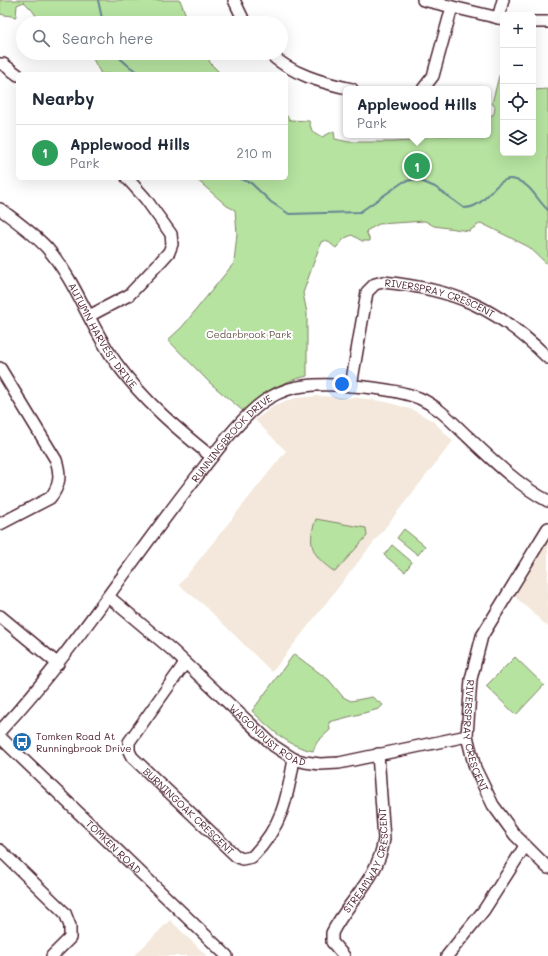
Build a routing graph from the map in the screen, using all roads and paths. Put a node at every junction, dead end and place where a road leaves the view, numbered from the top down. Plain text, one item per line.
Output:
1 (234, 0) edge
2 (423, 0) edge
3 (504, 0) edge
4 (452, 7) junction
5 (502, 12) edge
6 (242, 16) edge
7 (500, 19) edge
8 (536, 22) edge
9 (548, 22) edge
10 (276, 60) edge
11 (0, 64) edge
12 (16, 74) edge
13 (425, 86) edge
14 (343, 87) edge
15 (129, 180) edge
16 (0, 209) edge
17 (89, 316) junction
18 (548, 358) edge
19 (0, 368) edge
20 (352, 386) junction
21 (212, 457) junction
22 (548, 501) edge
23 (0, 524) edge
24 (548, 528) edge
25 (108, 598) junction
26 (0, 616) edge
27 (185, 663) junction
28 (58, 664) junction
29 (0, 731) edge
30 (468, 736) junction
31 (0, 737) edge
32 (378, 754) junction
33 (294, 759) junction
34 (525, 846) junction
35 (0, 850) edge
36 (548, 868) edge
37 (52, 956) edge
38 (227, 956) edge
39 (344, 956) edge
40 (447, 956) edge

1 - 6 street
2 - 4 street
3 - 5 street
4 - 7 street
4 - 13 street
8 - 9 street
10 - 14 street
11 - 12 street
15 - 17 street
16 - 17 street, AUTUMN HARVEST DRIVE
17 - 21 street, AUTUMN HARVEST DRIVE
18 - 20 street, RIVERSPRAY CRESCENT
19 - 23 street
20 - 21 street, RUNNINGBROOK DRIVE
20 - 22 street, RUNNINGBROOK DRIVE
21 - 25 street, RUNNINGBROOK DRIVE
24 - 30 street, RIVERSPRAY CRESCENT
25 - 27 street, WAGONDUST ROAD
25 - 28 street, RUNNINGBROOK DRIVE
26 - 28 street
27 - 33 street, WAGONDUST ROAD
27 - 33 street, BURNINGOAK CRESCENT
28 - 29 street, RUNNINGBROOK DRIVE
30 - 32 street, WAGONDUST ROAD
30 - 34 street, RIVERSPRAY CRESCENT
31 - 38 street, TOMKEN ROAD
32 - 33 street, WAGONDUST ROAD
32 - 39 street, STREAMWAY CRESCENT
34 - 36 street, RIVERSPRAY CRESCENT
34 - 40 street
35 - 37 street

